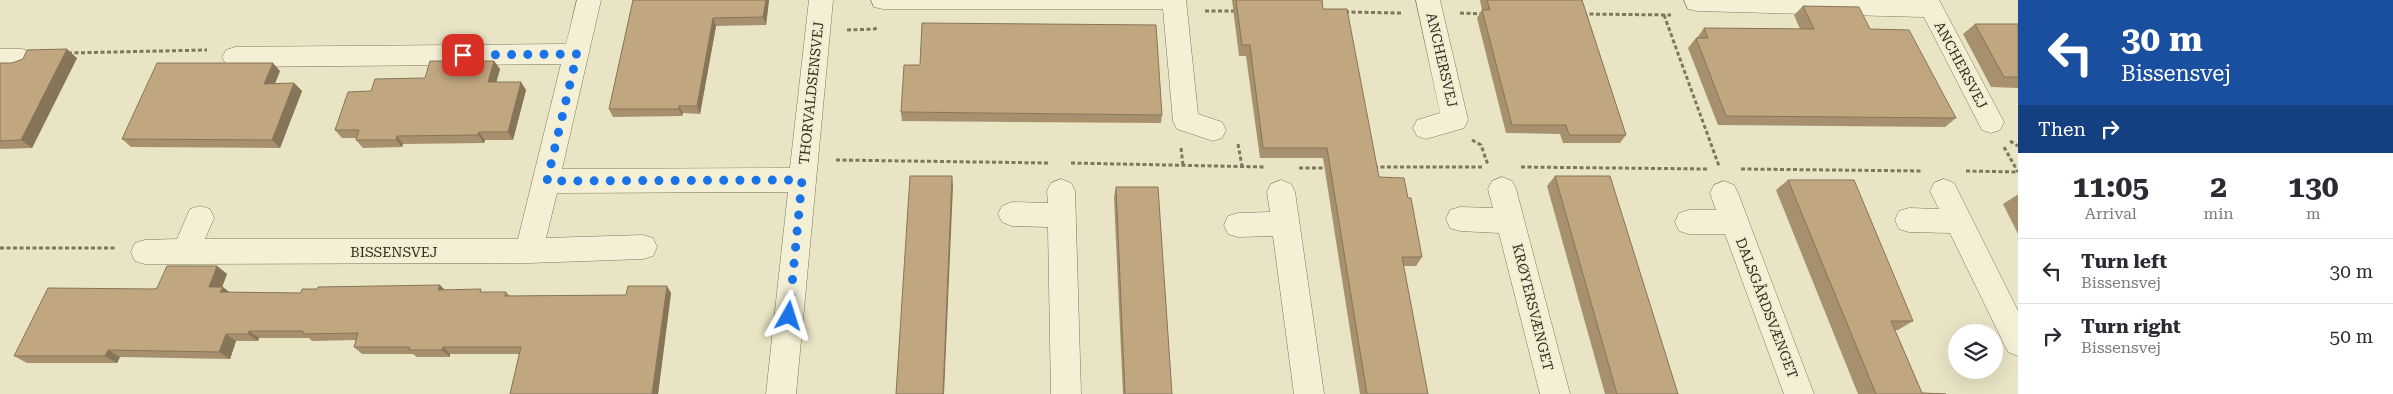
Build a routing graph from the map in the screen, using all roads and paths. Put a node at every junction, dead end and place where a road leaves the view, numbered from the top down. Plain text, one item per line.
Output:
1 (589, 0) edge
2 (820, 0) edge
3 (1174, 0) edge
4 (1428, 0) edge
5 (1696, 0) edge
6 (1929, 4) edge
7 (882, 8) edge
8 (1664, 15) dead end
9 (577, 54) junction
10 (235, 57) joint
11 (11, 59) edge
12 (1456, 120) junction
13 (1992, 122) dead end
14 (1426, 128) dead end
15 (1213, 130) dead end
16 (1057, 163) dead end
17 (1067, 163) dead end
18 (1369, 167) edge
19 (1329, 168) edge
20 (1740, 169) dead end
21 (803, 170) junction
22 (2018, 172) edge
23 (1280, 176) junction
24 (1510, 178) joint
25 (1944, 178) junction
26 (547, 181) junction
27 (1724, 193) dead end
28 (1012, 214) dead end
29 (200, 218) dead end
30 (1460, 219) dead end
31 (1909, 220) dead end
32 (1511, 221) junction
33 (1958, 221) junction
34 (1689, 222) dead end
35 (1734, 222) junction
36 (1285, 224) junction
37 (1238, 225) dead end
38 (643, 247) dead end
39 (0, 248) edge
40 (529, 251) junction
41 (146, 252) joint
42 (186, 252) junction
43 (2018, 342) edge
44 (781, 394) edge
45 (1066, 394) edge
46 (1309, 394) edge
47 (1555, 394) edge
48 (1799, 394) edge

1 - 9 street
2 - 21 street, THORVALDSENSVEJ
3 - 7 street
3 - 15 street
4 - 12 street, ANCHERSVEJ
5 - 6 street, ANCHERSVEJ
6 - 13 street, ANCHERSVEJ
8 - 24 path
9 - 10 street
9 - 26 street
10 - 11 path
12 - 14 street, ANCHERSVEJ
12 - 18 path
16 - 21 path
17 - 23 path
19 - 23 path
20 - 25 path
21 - 26 street
21 - 44 street, THORVALDSENSVEJ
22 - 25 path
23 - 36 street
24 - 32 street, KRØYERSVÆNGET
25 - 33 street
26 - 40 street
27 - 35 street, DALSGÅRDSVÆNGET
28 - 45 street
29 - 42 street
30 - 32 street
31 - 33 street
32 - 47 street, KRØYERSVÆNGET
33 - 43 street
34 - 35 street, DALSGÅRDSVÆNGET
35 - 48 street, DALSGÅRDSVÆNGET
36 - 37 street
36 - 46 street
38 - 40 street, BISSENSVEJ
39 - 41 path
40 - 42 street, BISSENSVEJ
41 - 42 street, BISSENSVEJ

